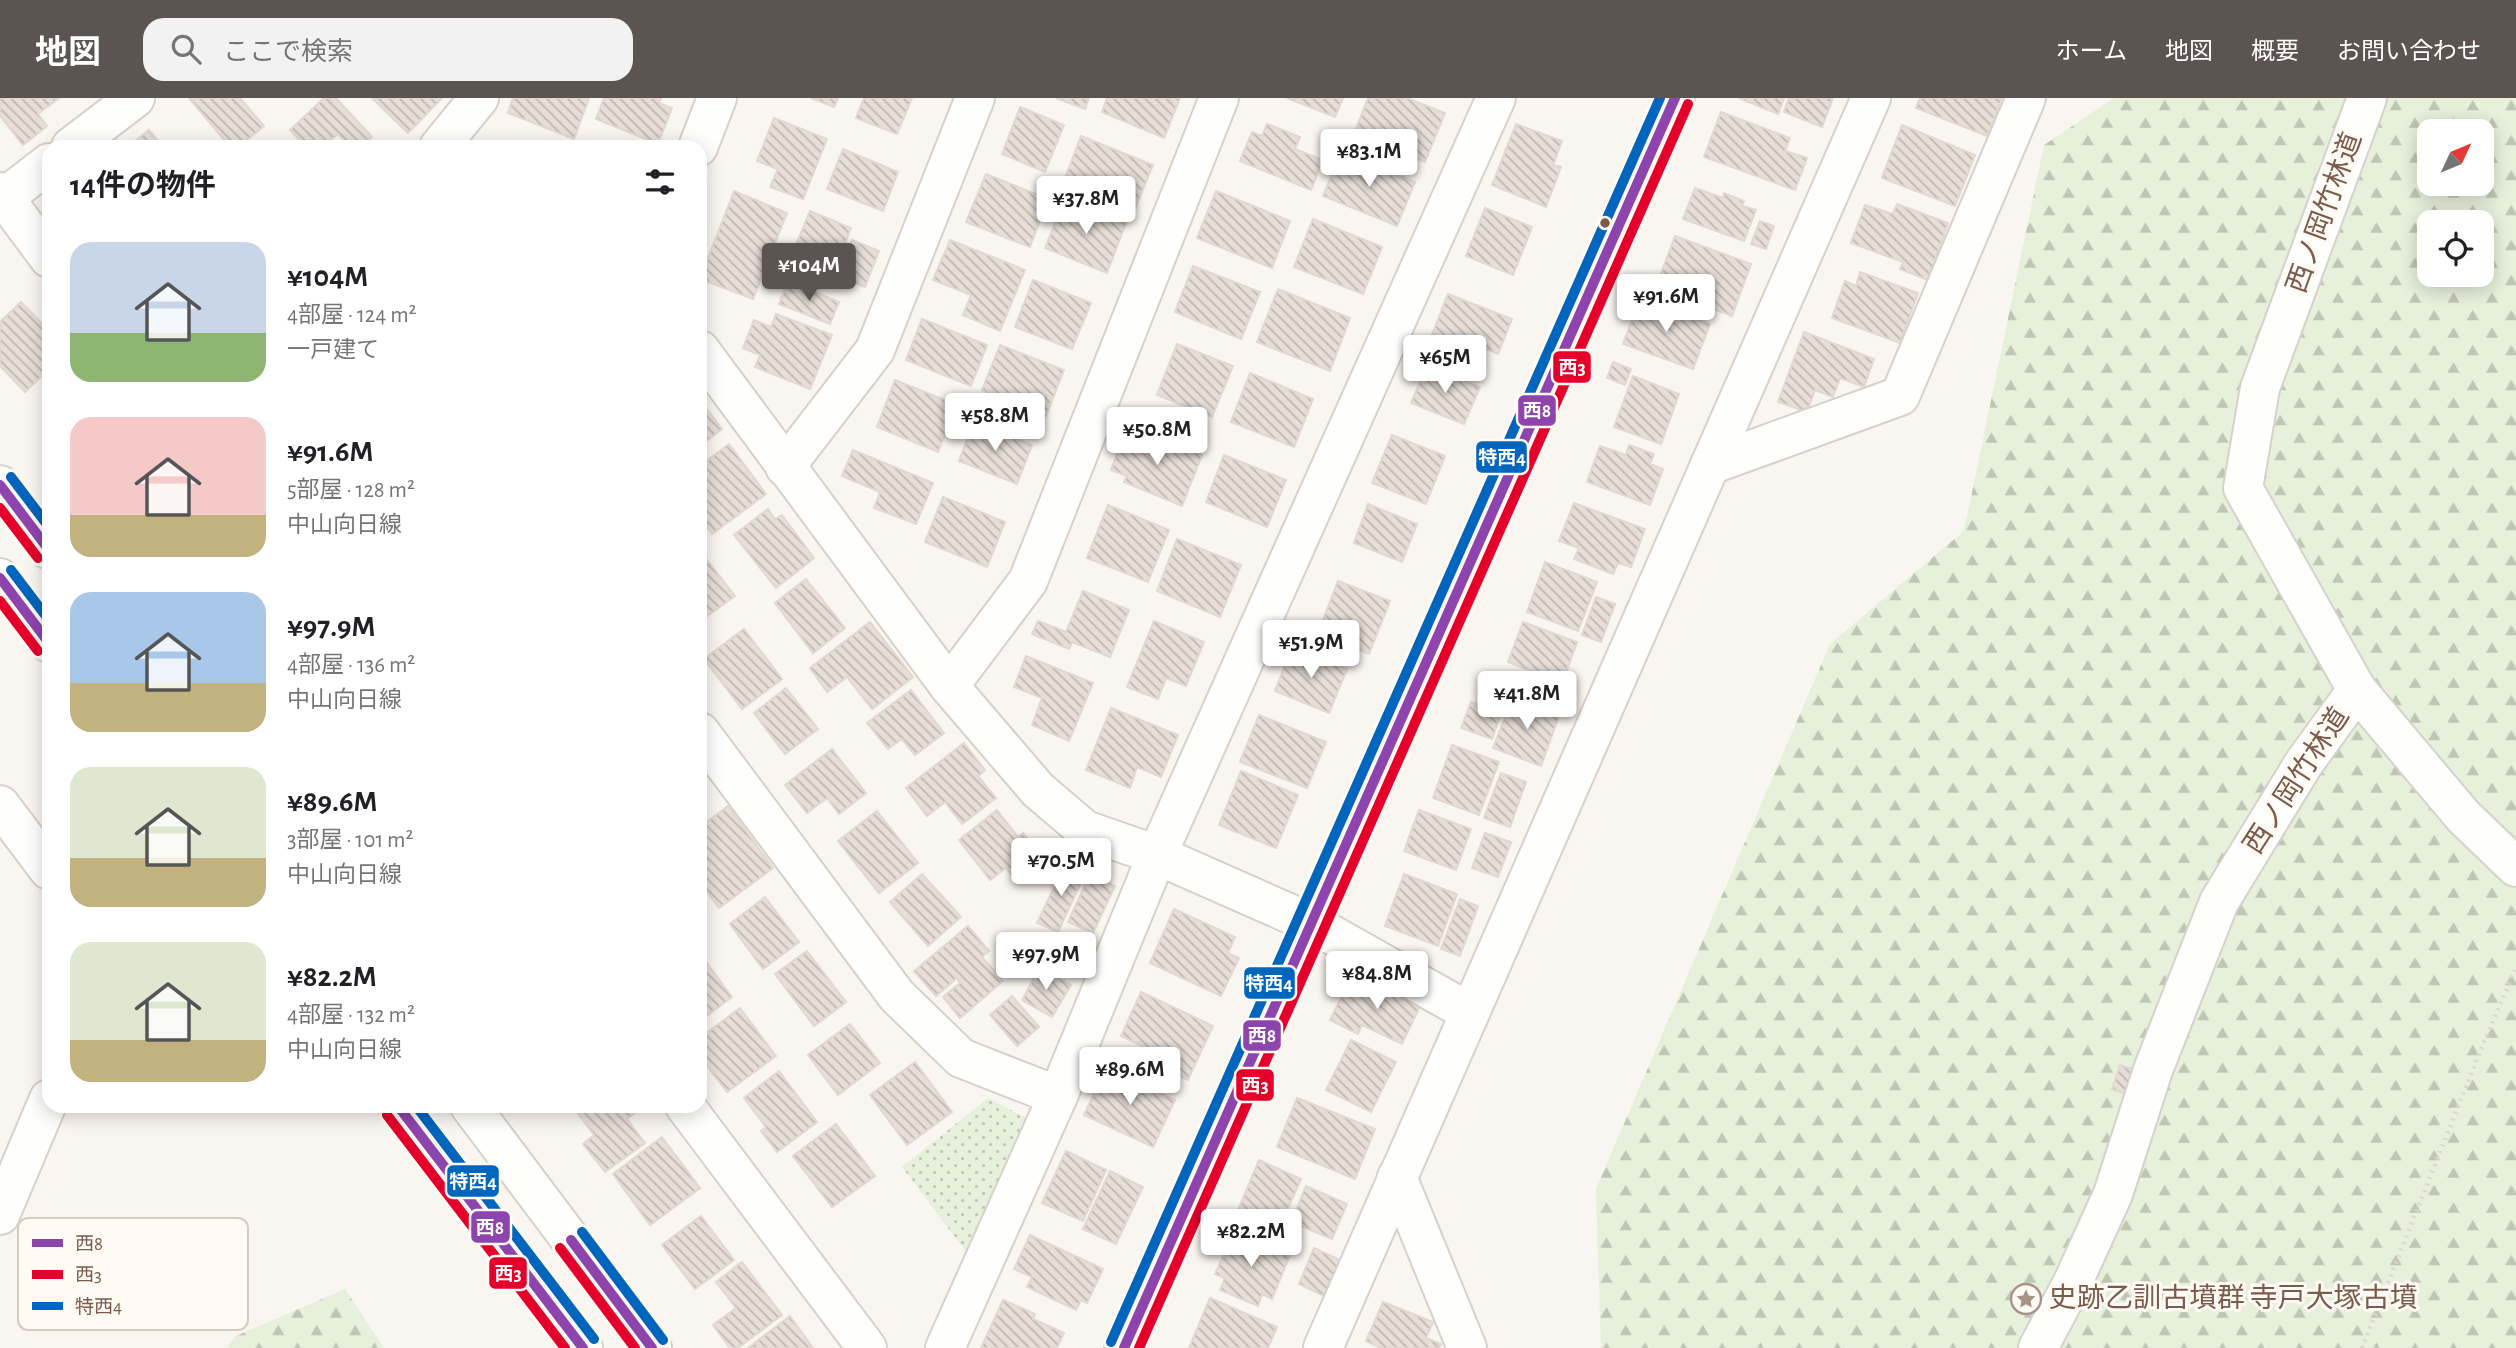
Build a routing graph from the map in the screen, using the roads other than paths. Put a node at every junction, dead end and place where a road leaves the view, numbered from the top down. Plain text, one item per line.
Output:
1 (135, 98) edge
2 (479, 98) edge
3 (717, 98) edge
4 (975, 98) edge
5 (1219, 98) edge
6 (1496, 98) edge
7 (1675, 98) edge
8 (1871, 98) edge
9 (2026, 98) edge
10 (2367, 98) edge
11 (80, 140) edge
12 (445, 140) edge
13 (701, 140) edge
14 (42, 168) edge
15 (1, 197) edge
16 (42, 249) edge
17 (707, 360) edge
18 (1710, 465) junction
19 (785, 467) junction
20 (0, 485) edge
21 (42, 541) edge
22 (0, 578) edge
23 (42, 634) edge
24 (949, 685) junction
25 (2357, 690) junction
26 (707, 741) edge
27 (0, 805) edge
28 (1157, 855) junction
29 (42, 861) edge
30 (2516, 867) edge
31 (1311, 923) junction
32 (1469, 1012) junction
33 (1058, 1096) junction
34 (43, 1113) edge
35 (403, 1113) edge
36 (475, 1113) edge
37 (690, 1113) edge
38 (1398, 1177) junction
39 (0, 1215) edge
40 (583, 1348) edge
41 (652, 1348) edge
42 (867, 1348) edge
43 (945, 1348) edge
44 (1124, 1348) edge
45 (1323, 1348) edge
46 (1467, 1348) edge
47 (2038, 1348) edge

1 - 11 street
2 - 12 street
3 - 13 street
4 - 19 street
5 - 24 street
6 - 28 street
7 - 31 street
8 - 18 street
9 - 18 street
10 - 25 street, 西ノ岡竹林道
14 - 15 street
15 - 16 street
17 - 19 street
18 - 32 street
19 - 24 street
20 - 21 street
22 - 23 street
24 - 28 street
25 - 30 street
25 - 47 street, 西ノ岡竹林道
26 - 33 street
27 - 29 street
28 - 31 street
28 - 33 street
31 - 32 street
31 - 44 street
32 - 38 street
33 - 43 street
34 - 39 street
35 - 40 street
36 - 41 street
37 - 42 street
38 - 45 street
38 - 46 street

